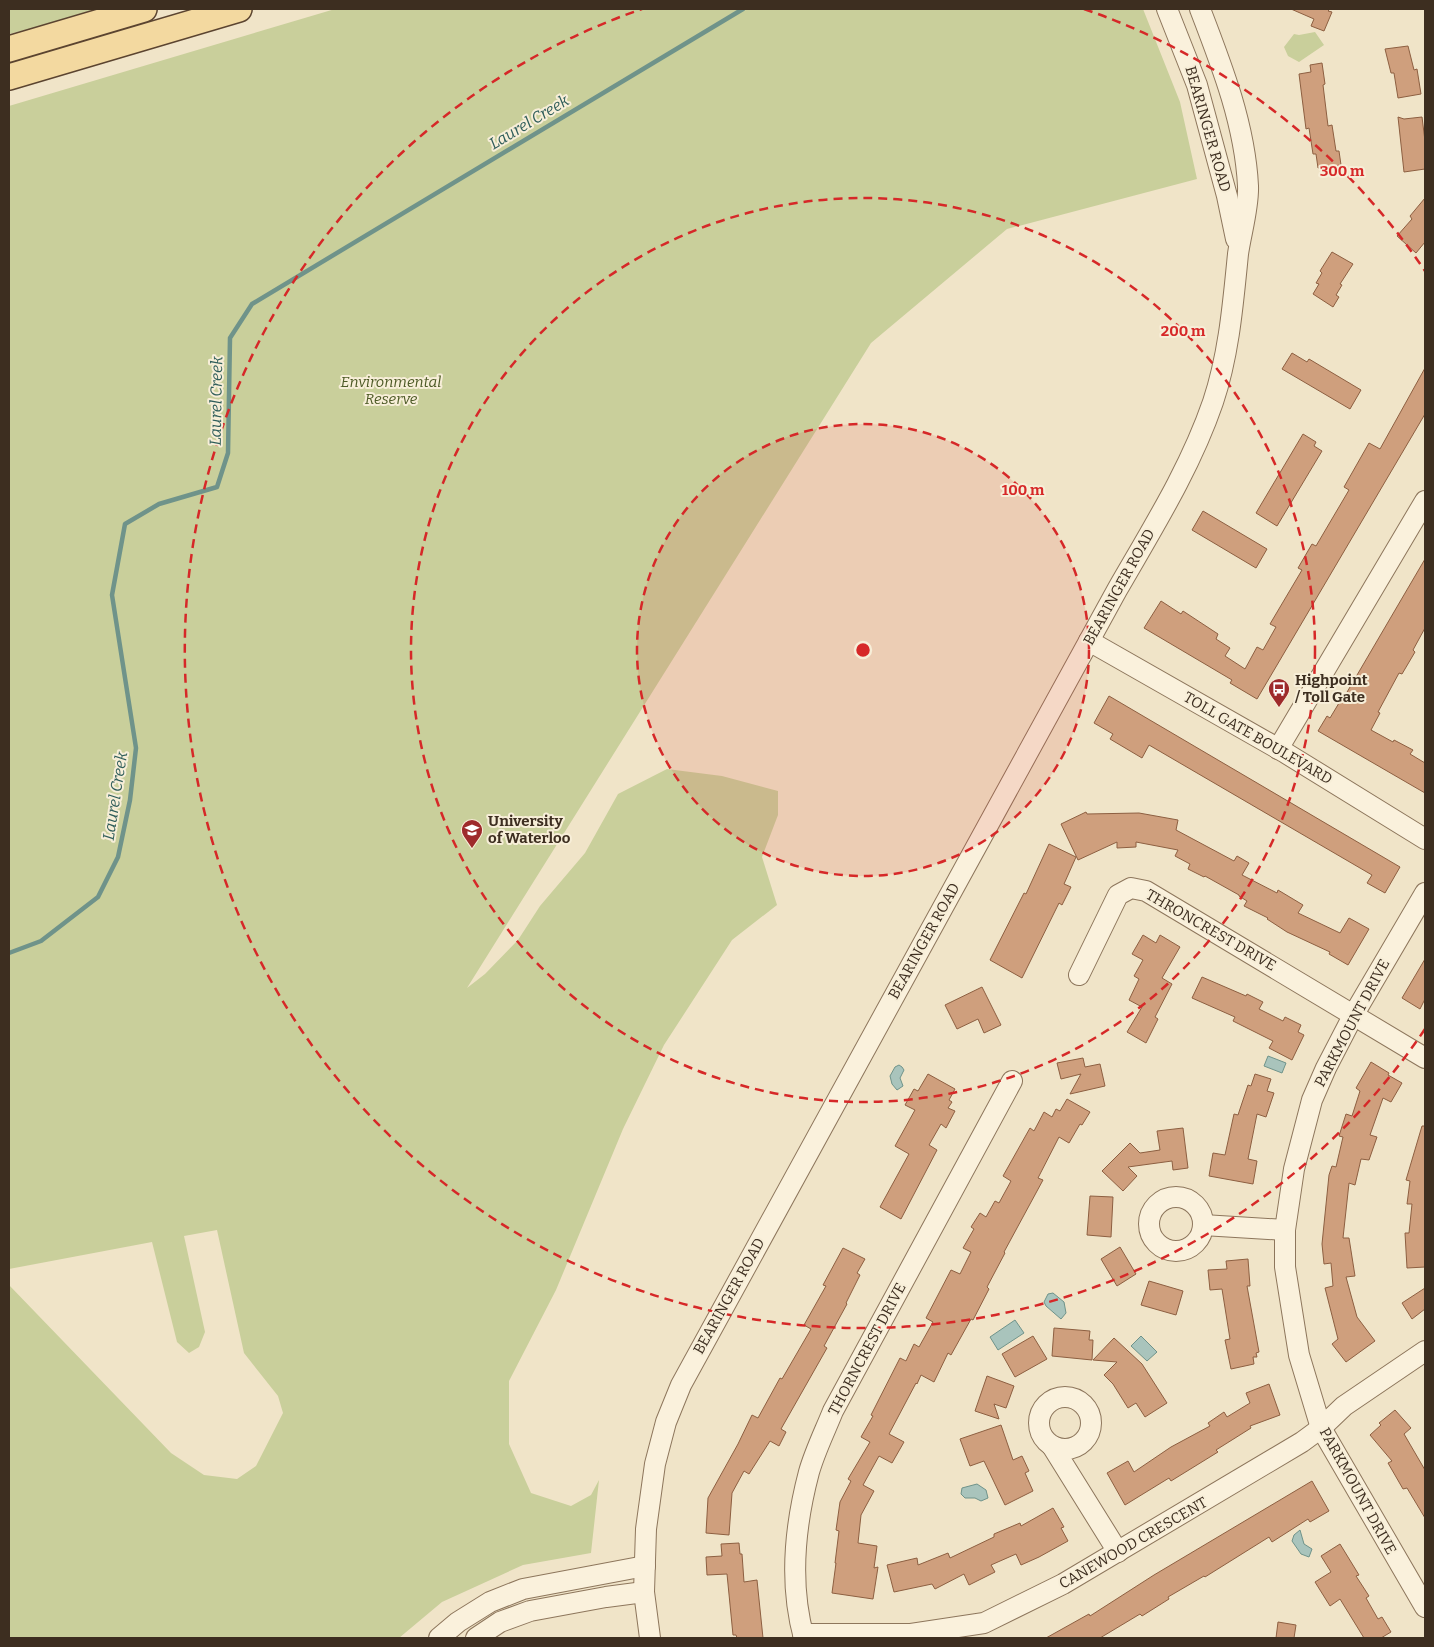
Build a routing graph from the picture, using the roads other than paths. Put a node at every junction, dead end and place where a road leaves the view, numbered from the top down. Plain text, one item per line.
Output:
1 (144, 9) edge
2 (239, 9) edge
3 (1167, 9) edge
4 (1200, 9) edge
5 (9, 49) edge
6 (9, 77) edge
7 (1238, 253) junction
8 (1425, 501) edge
9 (1089, 641) junction
10 (1278, 749) junction
11 (1425, 839) edge
12 (1425, 892) edge
13 (1079, 975) dead end
14 (1354, 1014) junction
15 (1425, 1058) edge
16 (1012, 1081) dead end
17 (1203, 1225) dead end
18 (1285, 1230) junction
19 (1425, 1351) edge
20 (1321, 1428) junction
21 (1052, 1446) dead end
22 (1118, 1552) junction
23 (644, 1566) junction
24 (644, 1592) junction
25 (1425, 1607) edge
26 (803, 1636) edge
27 (439, 1638) edge
28 (476, 1638) edge
29 (650, 1638) edge

1 - 5 main road
2 - 6 main road
3 - 7 street, BEARINGER ROAD
4 - 7 street, BEARINGER ROAD
7 - 9 street, BEARINGER ROAD
8 - 10 street
9 - 10 street, TOLL GATE BOULEVARD
9 - 23 street, BEARINGER ROAD
10 - 11 street, TOLL GATE BOULEVARD
12 - 14 street, PARKMOUNT DRIVE
13 - 14 street, THRONCREST DRIVE
14 - 15 street
14 - 18 street, PARKMOUNT DRIVE
16 - 26 street, THORNCREST DRIVE
17 - 18 street
18 - 20 street, PARKMOUNT DRIVE
19 - 20 street, CANEWOOD CRESCENT
20 - 22 street, CANEWOOD CRESCENT
20 - 25 street, PARKMOUNT DRIVE
21 - 22 street
22 - 26 street, CANEWOOD CRESCENT
23 - 24 street, BEARINGER ROAD
23 - 27 street
24 - 28 street
24 - 29 street, BEARINGER ROAD

